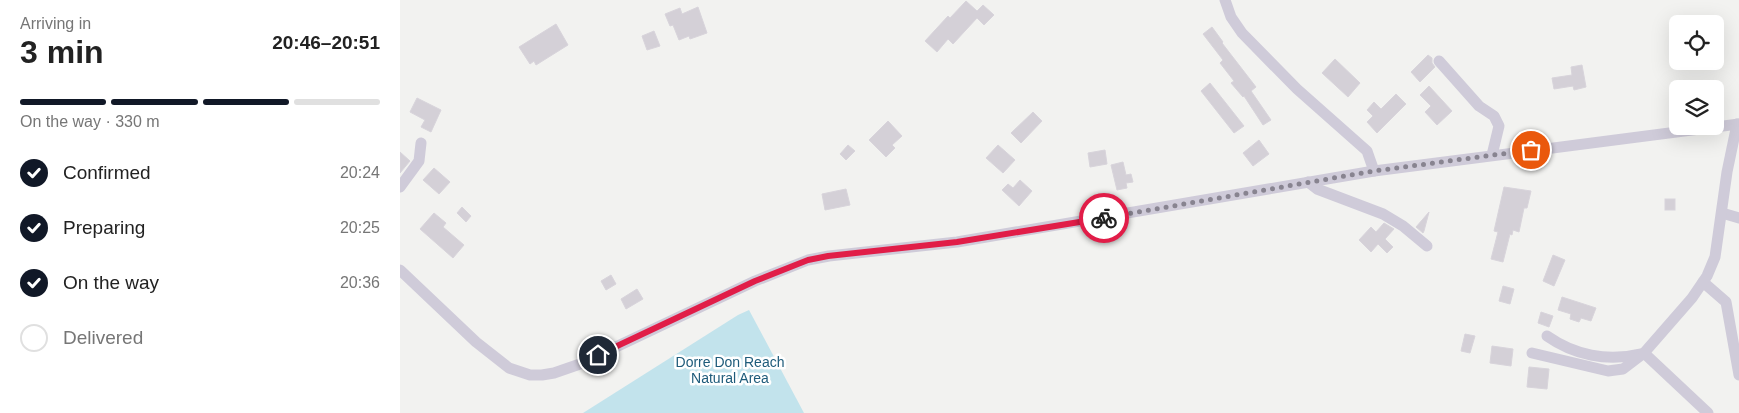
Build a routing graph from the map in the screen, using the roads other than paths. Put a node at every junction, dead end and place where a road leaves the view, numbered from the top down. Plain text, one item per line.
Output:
1 (1226, 0) edge
2 (1439, 61) dead end
3 (1738, 124) edge
4 (421, 143) dead end
5 (1492, 155) junction
6 (1374, 171) junction
7 (1308, 182) junction
8 (400, 187) edge
9 (1722, 213) junction
10 (1739, 218) edge
11 (1427, 246) dead end
12 (400, 270) edge
13 (1703, 282) junction
14 (1546, 336) dead end
15 (1532, 353) dead end
16 (1644, 353) junction
17 (1739, 375) edge
18 (1708, 413) edge

1 - 6 street
2 - 5 street
3 - 5 street
3 - 9 street
4 - 8 street
5 - 6 street
6 - 7 street
7 - 11 street
7 - 12 street
9 - 10 street
9 - 13 street
13 - 16 street
13 - 17 street
14 - 16 street
15 - 16 street
16 - 18 street

